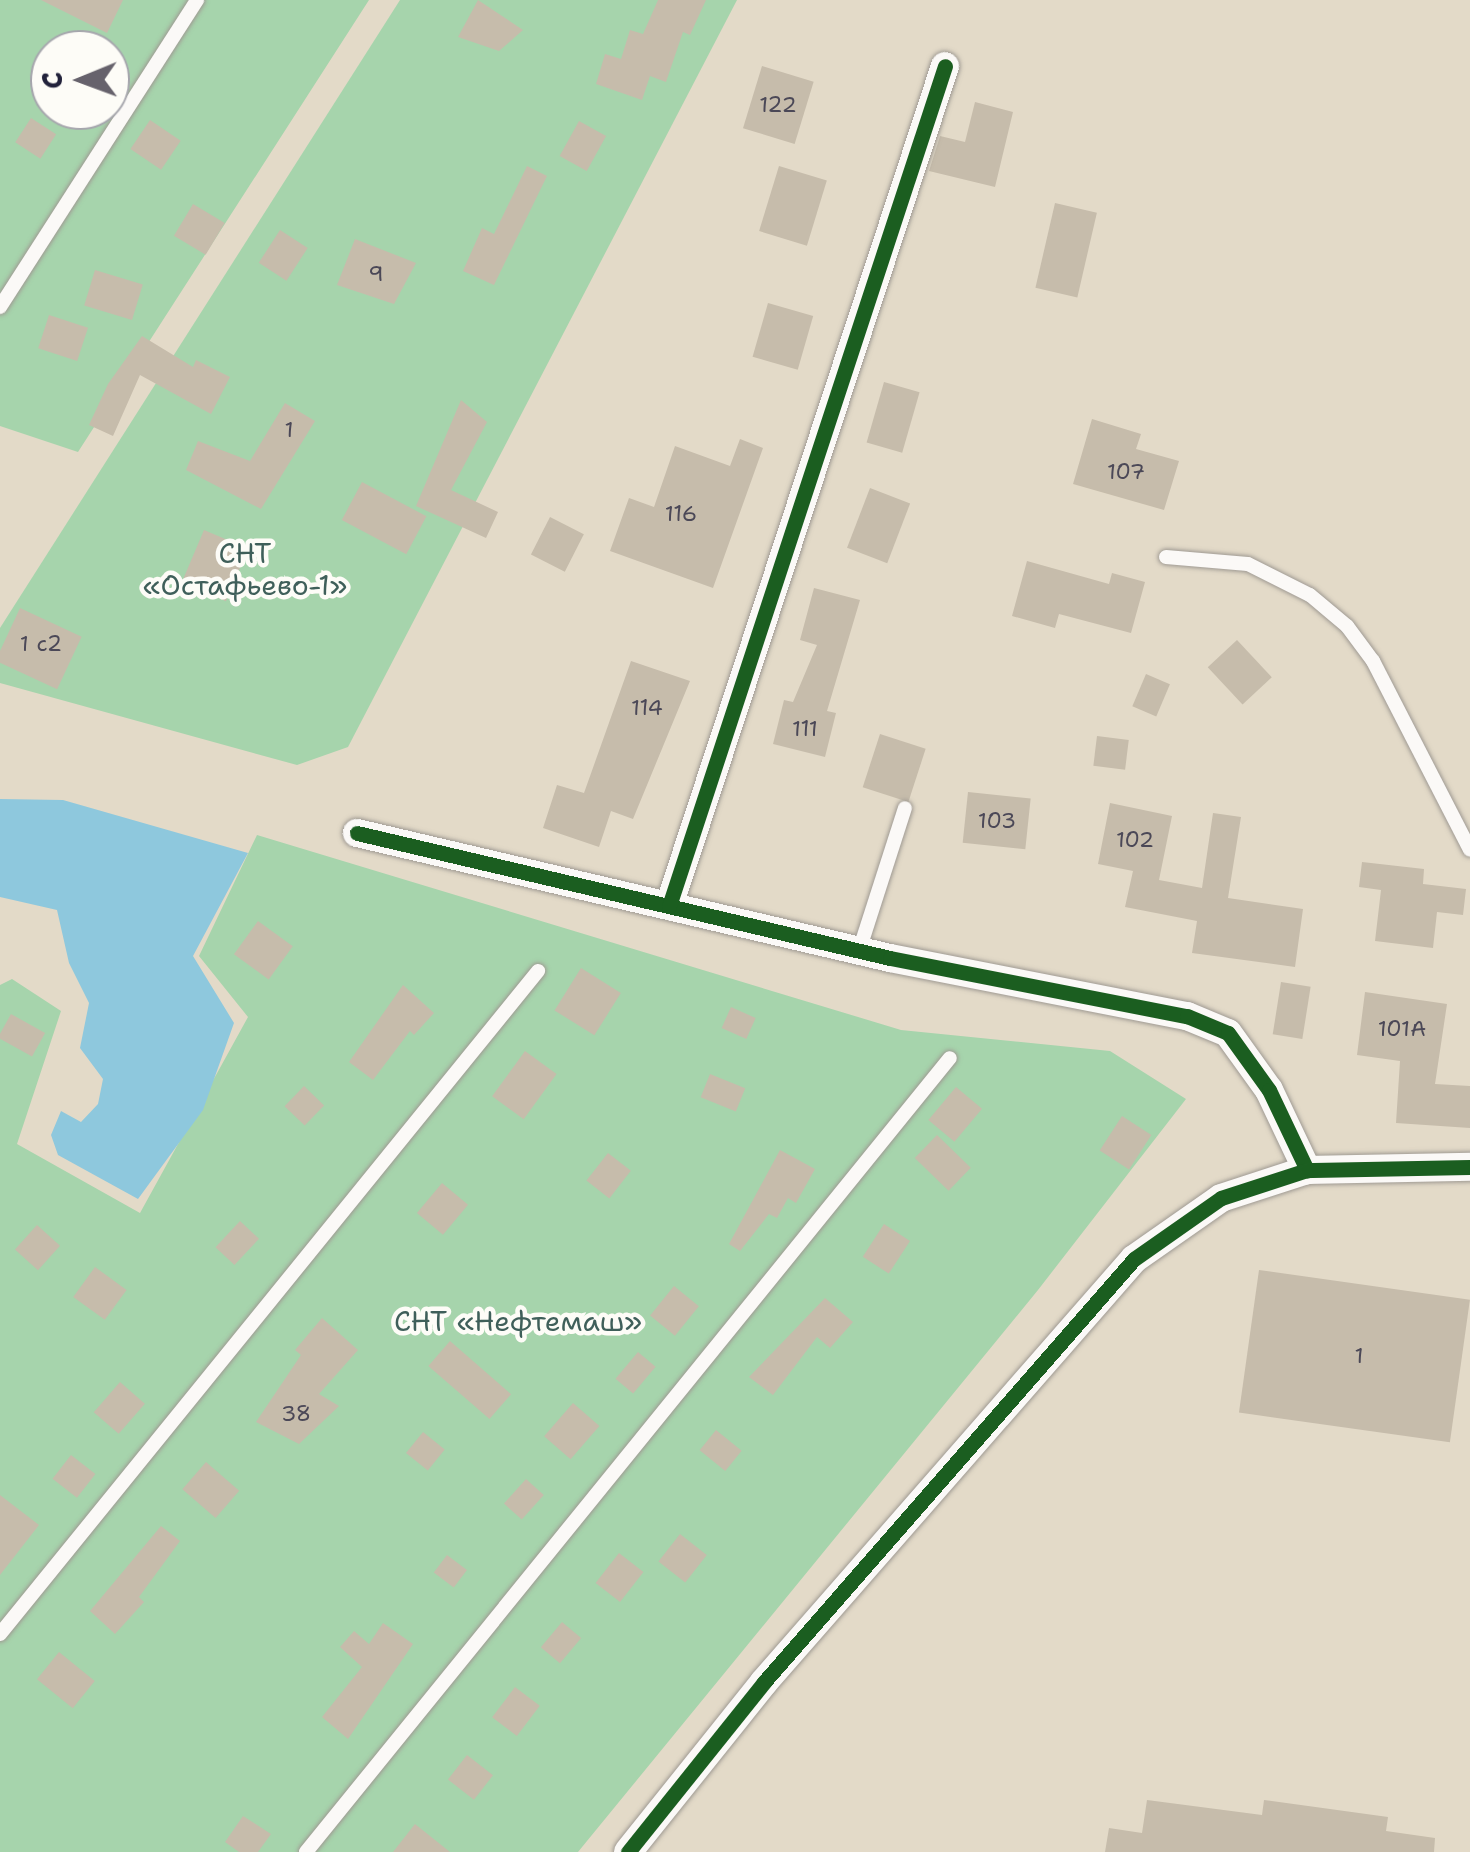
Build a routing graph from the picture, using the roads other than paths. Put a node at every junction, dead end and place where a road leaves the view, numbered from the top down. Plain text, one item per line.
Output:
1 (197, 0) edge
2 (945, 66) dead end
3 (0, 307) edge
4 (1166, 557) dead end
5 (905, 808) dead end
6 (357, 833) dead end
7 (1470, 850) edge
8 (669, 906) junction
9 (859, 951) junction
10 (538, 971) dead end
11 (950, 1058) dead end
12 (1470, 1167) edge
13 (1308, 1170) junction
14 (0, 1634) edge
15 (306, 1852) edge
16 (628, 1852) edge

1 - 3 lane
2 - 8 street
4 - 7 lane
5 - 9 lane
6 - 8 street
8 - 9 street
9 - 13 street
10 - 14 lane
11 - 15 lane
12 - 13 street
13 - 16 street

